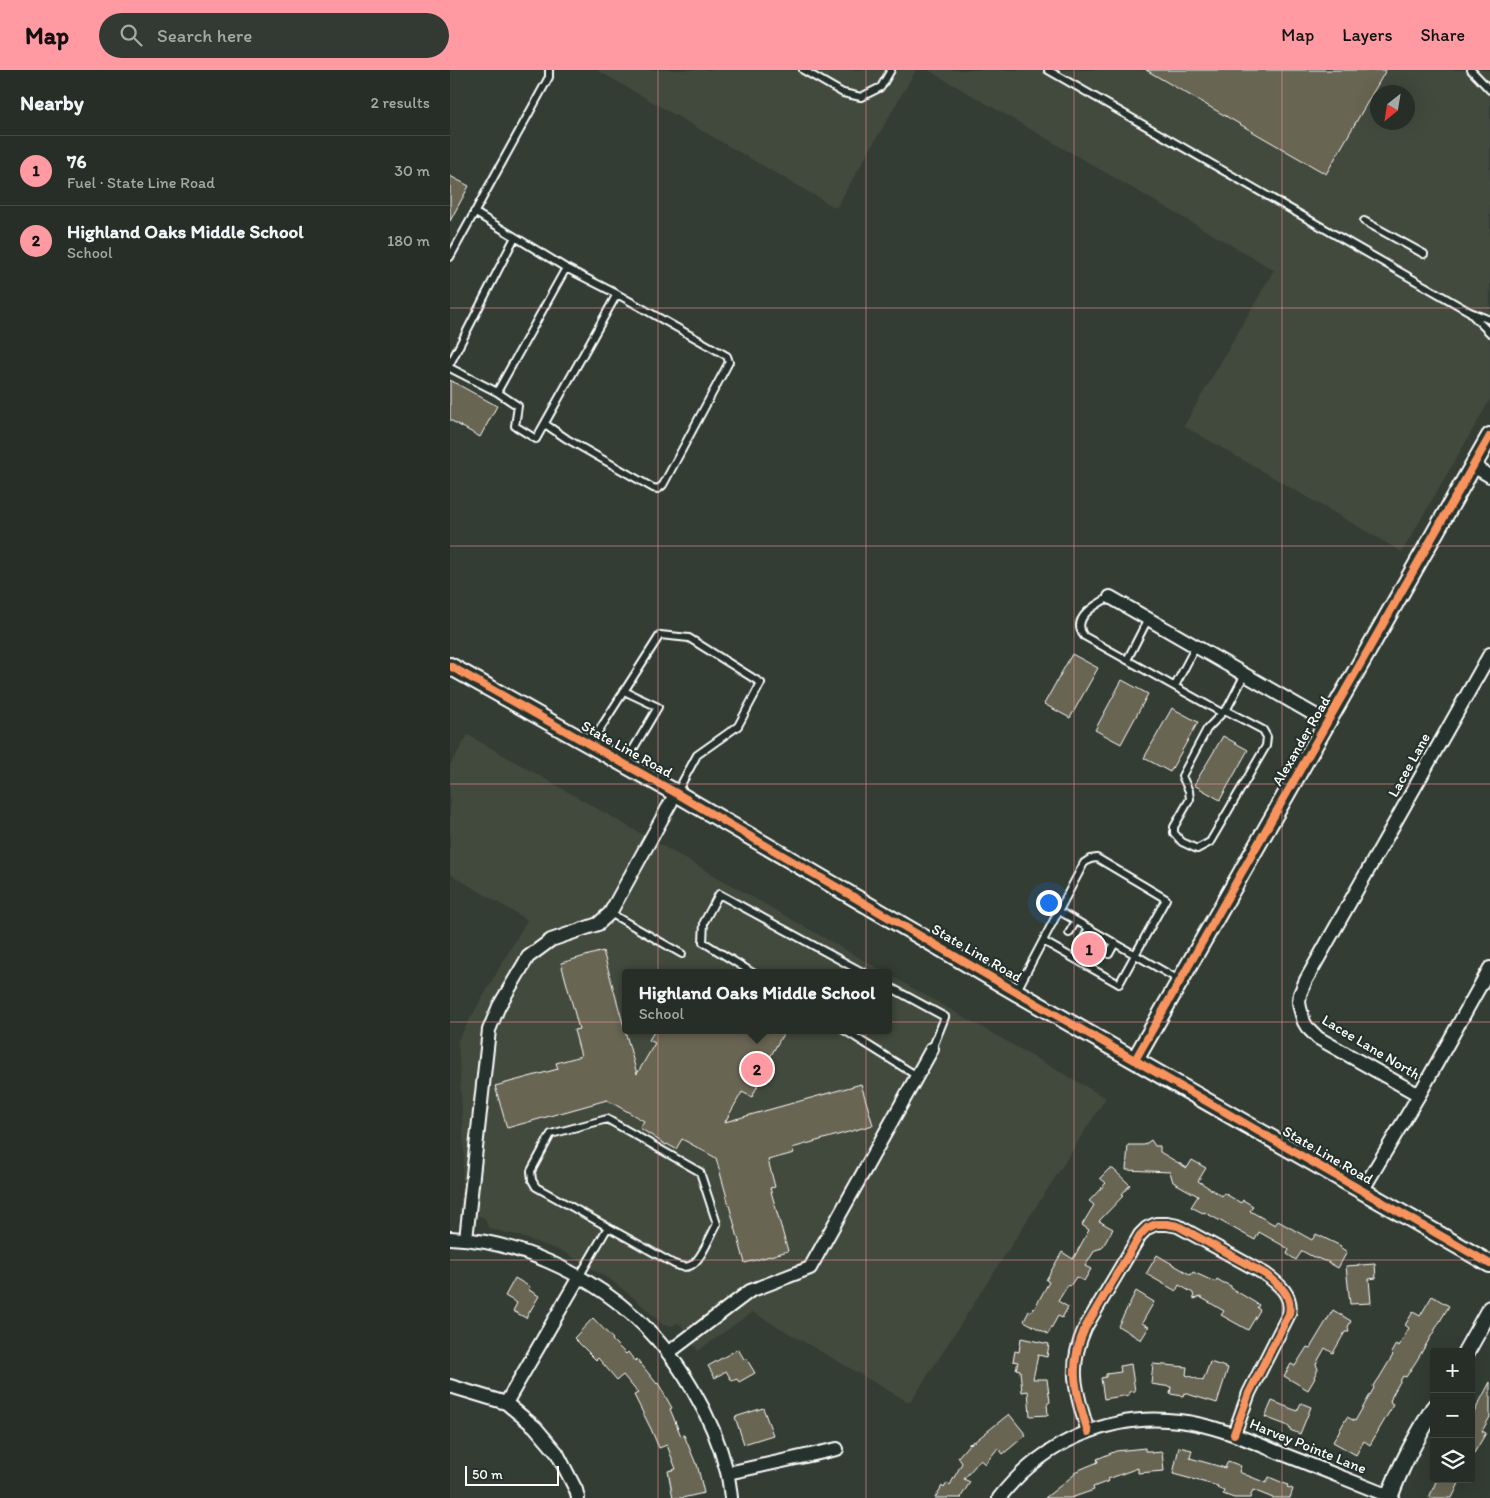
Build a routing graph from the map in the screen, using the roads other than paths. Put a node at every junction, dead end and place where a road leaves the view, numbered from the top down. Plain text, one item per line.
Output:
1 (549, 70) edge
2 (804, 70) edge
3 (891, 70) edge
4 (1048, 70) edge
5 (1471, 70) edge
6 (1490, 90) edge
7 (474, 212) junction
8 (1364, 221) dead end
9 (515, 237) junction
10 (1424, 254) dead end
11 (450, 257) edge
12 (566, 268) junction
13 (617, 294) junction
14 (1470, 312) junction
15 (1490, 320) edge
16 (1490, 333) edge
17 (450, 366) edge
18 (497, 392) junction
19 (545, 424) junction
20 (1490, 436) edge
21 (1473, 466) junction
22 (1490, 476) edge
23 (1110, 597) joint
24 (1148, 619) junction
25 (1196, 646) junction
26 (1490, 654) edge
27 (1127, 660) junction
28 (450, 666) edge
29 (1244, 674) junction
30 (1175, 686) junction
31 (624, 690) junction
32 (1224, 711) junction
33 (1327, 722) junction
34 (590, 745) junction
35 (625, 764) junction
36 (676, 793) junction
37 (1356, 892) joint
38 (1059, 911) junction
39 (610, 913) junction
40 (1076, 921) junction
41 (1089, 928) junction
42 (1070, 933) dead end
43 (1101, 936) junction
44 (1083, 940) dead end
45 (1043, 941) junction
46 (1115, 943) junction
47 (1095, 948) dead end
48 (682, 954) dead end
49 (1109, 954) dead end
50 (1135, 955) junction
51 (1490, 968) edge
52 (747, 969) edge
53 (857, 969) edge
54 (1180, 981) junction
55 (892, 988) edge
56 (1016, 992) junction
57 (850, 1034) edge
58 (932, 1048) joint
59 (1135, 1060) junction
60 (917, 1076) junction
61 (1419, 1095) junction
62 (1362, 1191) junction
63 (608, 1228) junction
64 (450, 1238) edge
65 (466, 1239) junction
66 (1490, 1264) edge
67 (579, 1277) junction
68 (1490, 1309) edge
69 (1468, 1348) edge
70 (668, 1353) junction
71 (450, 1386) edge
72 (506, 1403) junction
73 (1430, 1415) edge
74 (1088, 1432) junction
75 (1234, 1434) junction
76 (837, 1449) dead end
77 (728, 1473) junction
78 (1389, 1497) edge
79 (578, 1498) edge
80 (731, 1498) edge
81 (999, 1498) edge

1 - 7 lane
2 - 3 lane
4 - 14 lane
5 - 6 lane
7 - 9 lane
7 - 11 lane
8 - 10 lane
9 - 12 lane
9 - 17 lane
12 - 13 lane
12 - 18 lane
13 - 19 lane
13 - 19 lane
14 - 15 lane
14 - 16 lane
17 - 18 lane
18 - 19 lane
20 - 21 street, Alexander Road
21 - 22 street
21 - 33 street, Alexander Road
23 - 24 street
23 - 27 lane
24 - 25 street
24 - 27 lane
25 - 29 street
25 - 30 lane
26 - 37 street, Lacee Lane
27 - 30 lane
28 - 34 street, State Line Road
29 - 32 lane
29 - 33 street
30 - 32 lane
31 - 34 lane
31 - 35 lane
31 - 36 lane
32 - 32 lane
33 - 54 street, Alexander Road
34 - 35 street, State Line Road
35 - 36 street, State Line Road
36 - 39 street
36 - 56 street, State Line Road
37 - 61 street, Lacee Lane North
38 - 40 lane
38 - 45 lane
38 - 50 lane
39 - 48 lane
39 - 65 street
40 - 41 lane
40 - 42 lane
41 - 43 lane
41 - 44 lane
43 - 46 lane
43 - 47 lane
45 - 50 lane
45 - 56 lane
46 - 49 lane
46 - 50 lane
50 - 54 lane
51 - 61 street
52 - 53 lane
54 - 59 street, Alexander Road
55 - 58 lane
56 - 59 street, State Line Road
57 - 60 lane
58 - 60 street
59 - 62 street, State Line Road
60 - 70 street
61 - 62 street
62 - 66 street, State Line Road
63 - 63 lane
63 - 67 lane
64 - 65 street
65 - 67 street
67 - 70 street
67 - 72 street
68 - 69 street
70 - 77 street
71 - 72 street
72 - 79 street
73 - 78 street
74 - 75 street, Harvey Pointe Lane
74 - 75 street
74 - 81 street, Harvey Pointe Lane
75 - 78 street, Harvey Pointe Lane
76 - 77 street
77 - 80 street

